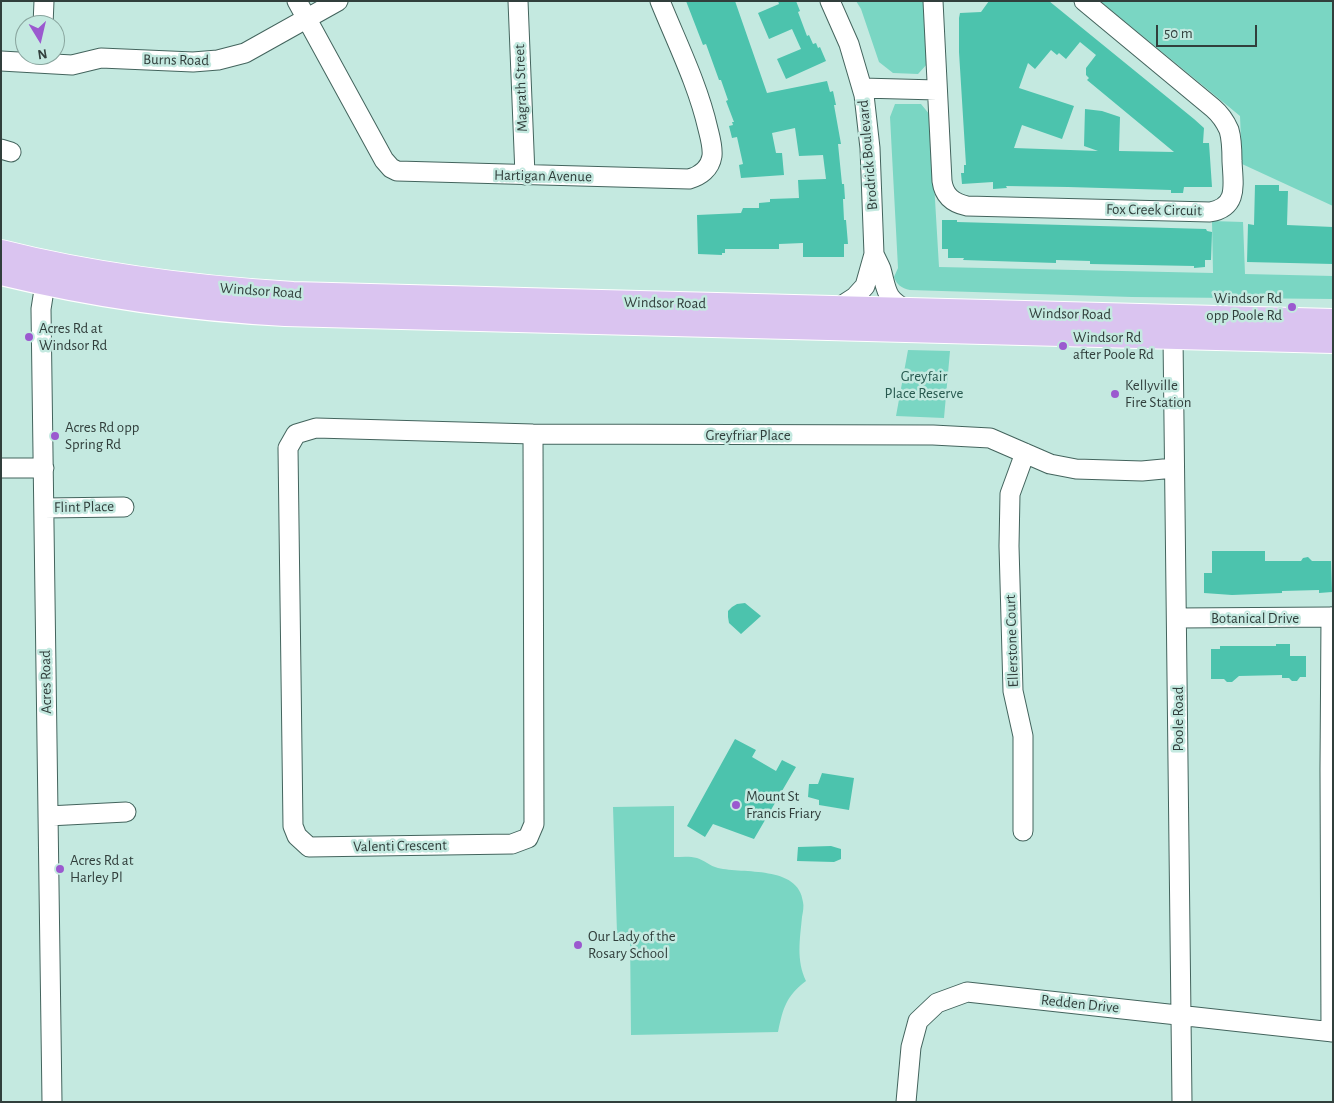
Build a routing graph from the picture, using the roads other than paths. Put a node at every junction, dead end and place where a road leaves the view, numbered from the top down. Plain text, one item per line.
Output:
1 (44, 1) edge
2 (297, 1) edge
3 (338, 1) edge
4 (518, 1) edge
5 (660, 1) edge
6 (830, 1) edge
7 (933, 1) edge
8 (1084, 1) edge
9 (43, 15) edge
10 (307, 19) junction
11 (15, 60) edge
12 (2, 61) edge
13 (65, 64) edge
14 (1, 68) edge
15 (862, 88) junction
16 (937, 90) junction
17 (525, 176) junction
18 (1, 252) edge
19 (874, 254) junction
20 (47, 272) junction
21 (1, 273) edge
22 (838, 308) junction
23 (908, 310) junction
24 (1333, 321) edge
25 (1173, 337) junction
26 (1333, 341) edge
27 (316, 428) joint
28 (533, 434) junction
29 (1024, 453) junction
30 (1, 468) edge
31 (44, 468) junction
32 (1174, 468) junction
33 (124, 507) dead end
34 (44, 508) junction
35 (1332, 617) edge
36 (1178, 618) junction
37 (1331, 769) edge
38 (126, 812) dead end
39 (48, 816) junction
40 (1023, 831) dead end
41 (1181, 1015) junction
42 (1332, 1032) edge
43 (52, 1102) edge
44 (906, 1102) edge
45 (1182, 1102) edge

1 - 9 street
2 - 10 street, Hartigan Avenue
3 - 10 street, Burns Road
4 - 17 street, Magrath Street
5 - 17 street, Hartigan Avenue
6 - 15 street, Brodrick Boulevard
7 - 16 street, Fox Creek Circuit
8 - 16 street, Fox Creek Circuit
10 - 13 street, Burns Road
10 - 17 street, Hartigan Avenue
11 - 12 street, Burns Road
12 - 14 street
15 - 16 street
15 - 19 street, Brodrick Boulevard
18 - 20 main road, Windsor Road
19 - 22 street, Brodrick Boulevard
19 - 23 street, Brodrick Boulevard
20 - 21 main road, Windsor Road
20 - 22 main road, Windsor Road
20 - 25 main road, Windsor Road
20 - 31 street, Acres Road
22 - 23 main road, Windsor Road
23 - 24 main road, Windsor Road
25 - 26 main road, Windsor Road
25 - 32 street, Poole Road
27 - 28 street, Greyfriar Place
27 - 28 street, Valenti Crescent
28 - 29 street, Greyfriar Place
29 - 32 street, Greyfriar Place
29 - 40 street, Ellerstone Court
30 - 31 street
31 - 34 street, Acres Road
32 - 36 street, Poole Road
33 - 34 street, Flint Place
34 - 39 street, Acres Road
35 - 36 street, Botanical Drive
35 - 37 street
36 - 41 street, Poole Road
37 - 42 street
38 - 39 street
39 - 43 street, Acres Road
41 - 42 street, Redden Drive
41 - 44 street, Redden Drive
41 - 45 street, Poole Road

